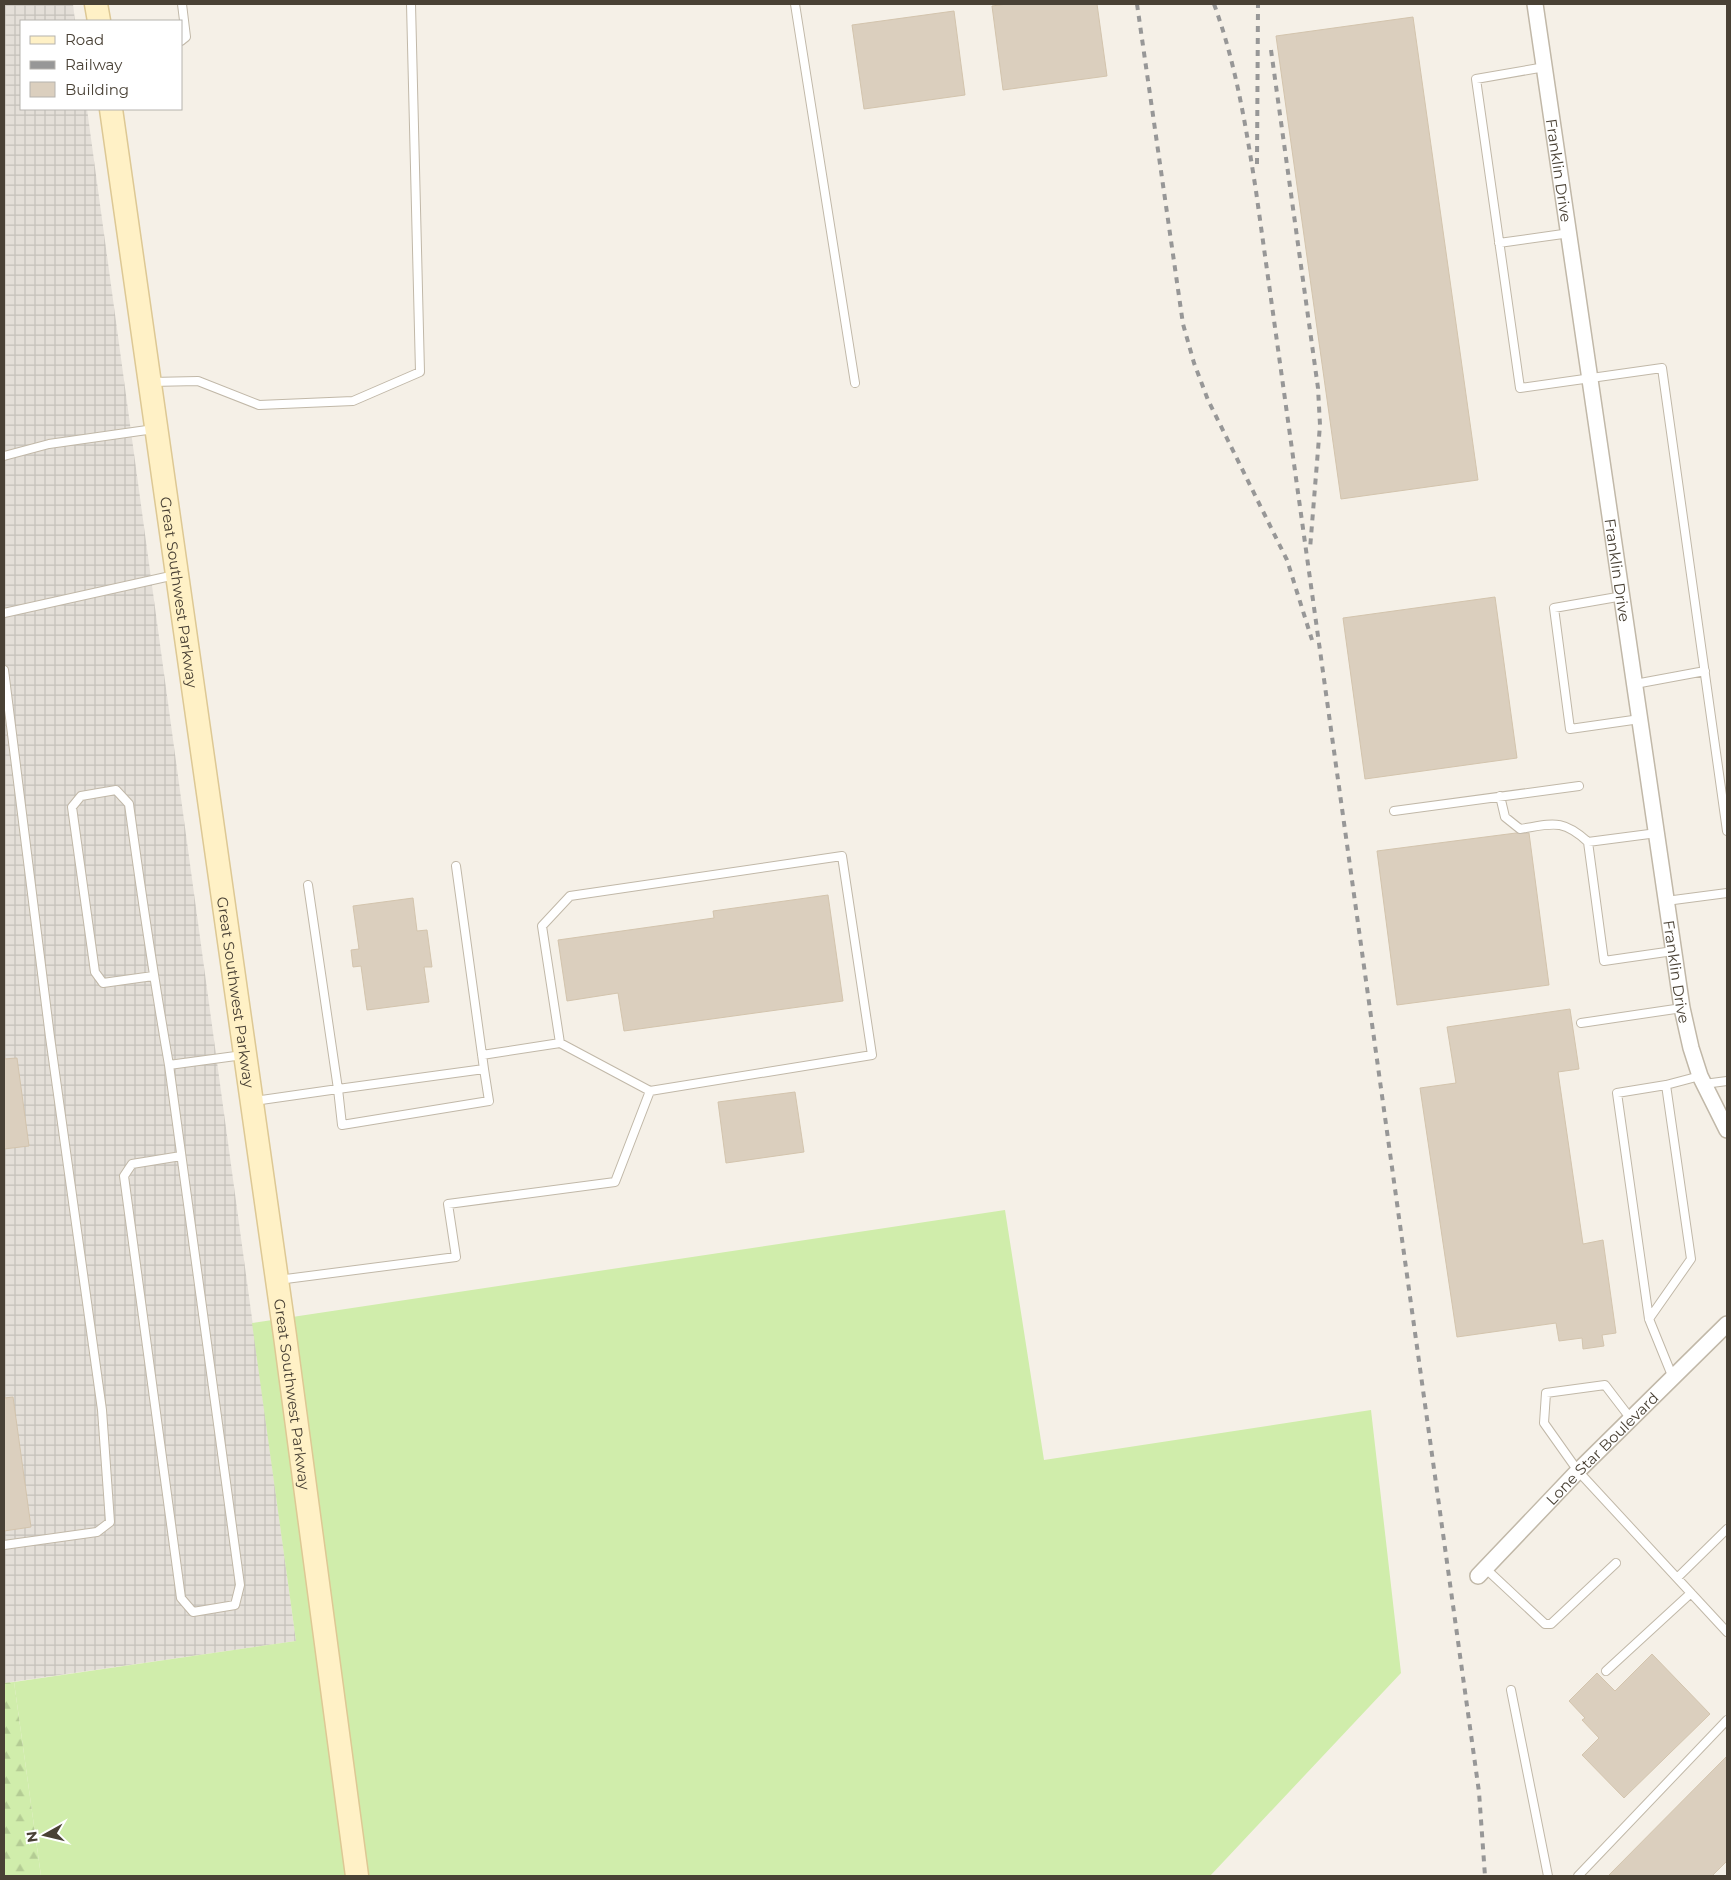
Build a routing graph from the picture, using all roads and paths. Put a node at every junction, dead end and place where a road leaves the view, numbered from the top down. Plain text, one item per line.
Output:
1 (96, 4) edge
2 (182, 4) edge
3 (411, 4) edge
4 (795, 4) edge
5 (1536, 4) edge
6 (99, 20) edge
7 (182, 39) edge
8 (1545, 68) junction
9 (111, 110) edge
10 (1570, 233) junction
11 (1499, 243) junction
12 (1592, 379) junction
13 (150, 382) junction
14 (855, 383) dead end
15 (156, 429) junction
16 (4, 456) edge
17 (176, 574) junction
18 (1623, 596) junction
19 (4, 613) edge
20 (4, 670) edge
21 (1705, 671) junction
22 (1635, 684) junction
23 (1640, 719) junction
24 (1579, 786) dead end
25 (1500, 796) junction
26 (1394, 810) dead end
27 (1727, 831) edge
28 (1656, 833) junction
29 (1588, 842) junction
30 (456, 866) dead end
31 (308, 885) dead end
32 (1727, 893) edge
33 (1666, 901) junction
34 (1674, 951) junction
35 (154, 976) junction
36 (1682, 1008) junction
37 (1582, 1022) dead end
38 (560, 1043) junction
39 (245, 1054) junction
40 (482, 1055) junction
41 (169, 1065) junction
42 (484, 1069) junction
43 (1702, 1080) junction
44 (1727, 1081) edge
45 (1666, 1085) junction
46 (338, 1089) junction
47 (650, 1090) junction
48 (252, 1101) junction
49 (1727, 1130) edge
50 (181, 1156) junction
51 (277, 1280) junction
52 (1648, 1319) junction
53 (1727, 1324) edge
54 (1672, 1378) junction
55 (1631, 1419) junction
56 (1578, 1471) junction
57 (1727, 1529) edge
58 (4, 1545) edge
59 (1616, 1563) dead end
60 (1482, 1572) joint
61 (1677, 1578) junction
62 (1690, 1593) junction
63 (1727, 1632) edge
64 (1606, 1671) dead end
65 (1511, 1690) dead end
66 (1727, 1720) edge
67 (357, 1876) edge
68 (1548, 1876) edge
69 (1578, 1876) edge

1 - 6 street
2 - 7 lane
3 - 13 lane
4 - 14 lane
5 - 8 street, Franklin Drive
8 - 10 street, Franklin Drive
8 - 11 lane
9 - 13 street, Great Southwest Parkway
10 - 11 lane
10 - 12 street, Franklin Drive
11 - 12 lane
12 - 18 street, Franklin Drive
12 - 21 lane
13 - 15 street, Great Southwest Parkway
15 - 16 lane
15 - 17 street, Great Southwest Parkway
17 - 19 lane
17 - 39 street, Great Southwest Parkway
18 - 22 street, Franklin Drive
18 - 23 lane
20 - 58 lane
21 - 22 lane
21 - 27 lane
22 - 23 street, Franklin Drive
23 - 28 street, Franklin Drive
24 - 25 lane
25 - 26 lane
25 - 29 lane
28 - 29 lane
28 - 33 street, Franklin Drive
29 - 34 lane
30 - 40 lane
31 - 46 lane
32 - 33 lane
33 - 34 street, Franklin Drive
34 - 36 street, Franklin Drive
35 - 35 lane
35 - 41 lane
36 - 37 lane
36 - 43 street, Franklin Drive
38 - 40 lane
38 - 47 lane
38 - 47 lane
39 - 41 lane
39 - 48 street, Great Southwest Parkway
40 - 42 lane
41 - 50 lane
42 - 46 lane
42 - 46 lane
43 - 44 lane
43 - 45 lane
43 - 49 street, Franklin Drive
45 - 52 lane
45 - 52 lane
46 - 48 lane
47 - 51 lane
48 - 51 street, Great Southwest Parkway
50 - 50 lane
51 - 67 street, Great Southwest Parkway
52 - 54 lane
53 - 54 street, Lone Star Boulevard
54 - 55 street, Lone Star Boulevard
55 - 56 street, Lone Star Boulevard
55 - 56 lane
56 - 60 street, Lone Star Boulevard
56 - 61 lane
57 - 61 lane
59 - 60 lane
61 - 62 lane
62 - 63 lane
62 - 64 lane
65 - 68 lane
66 - 69 lane

